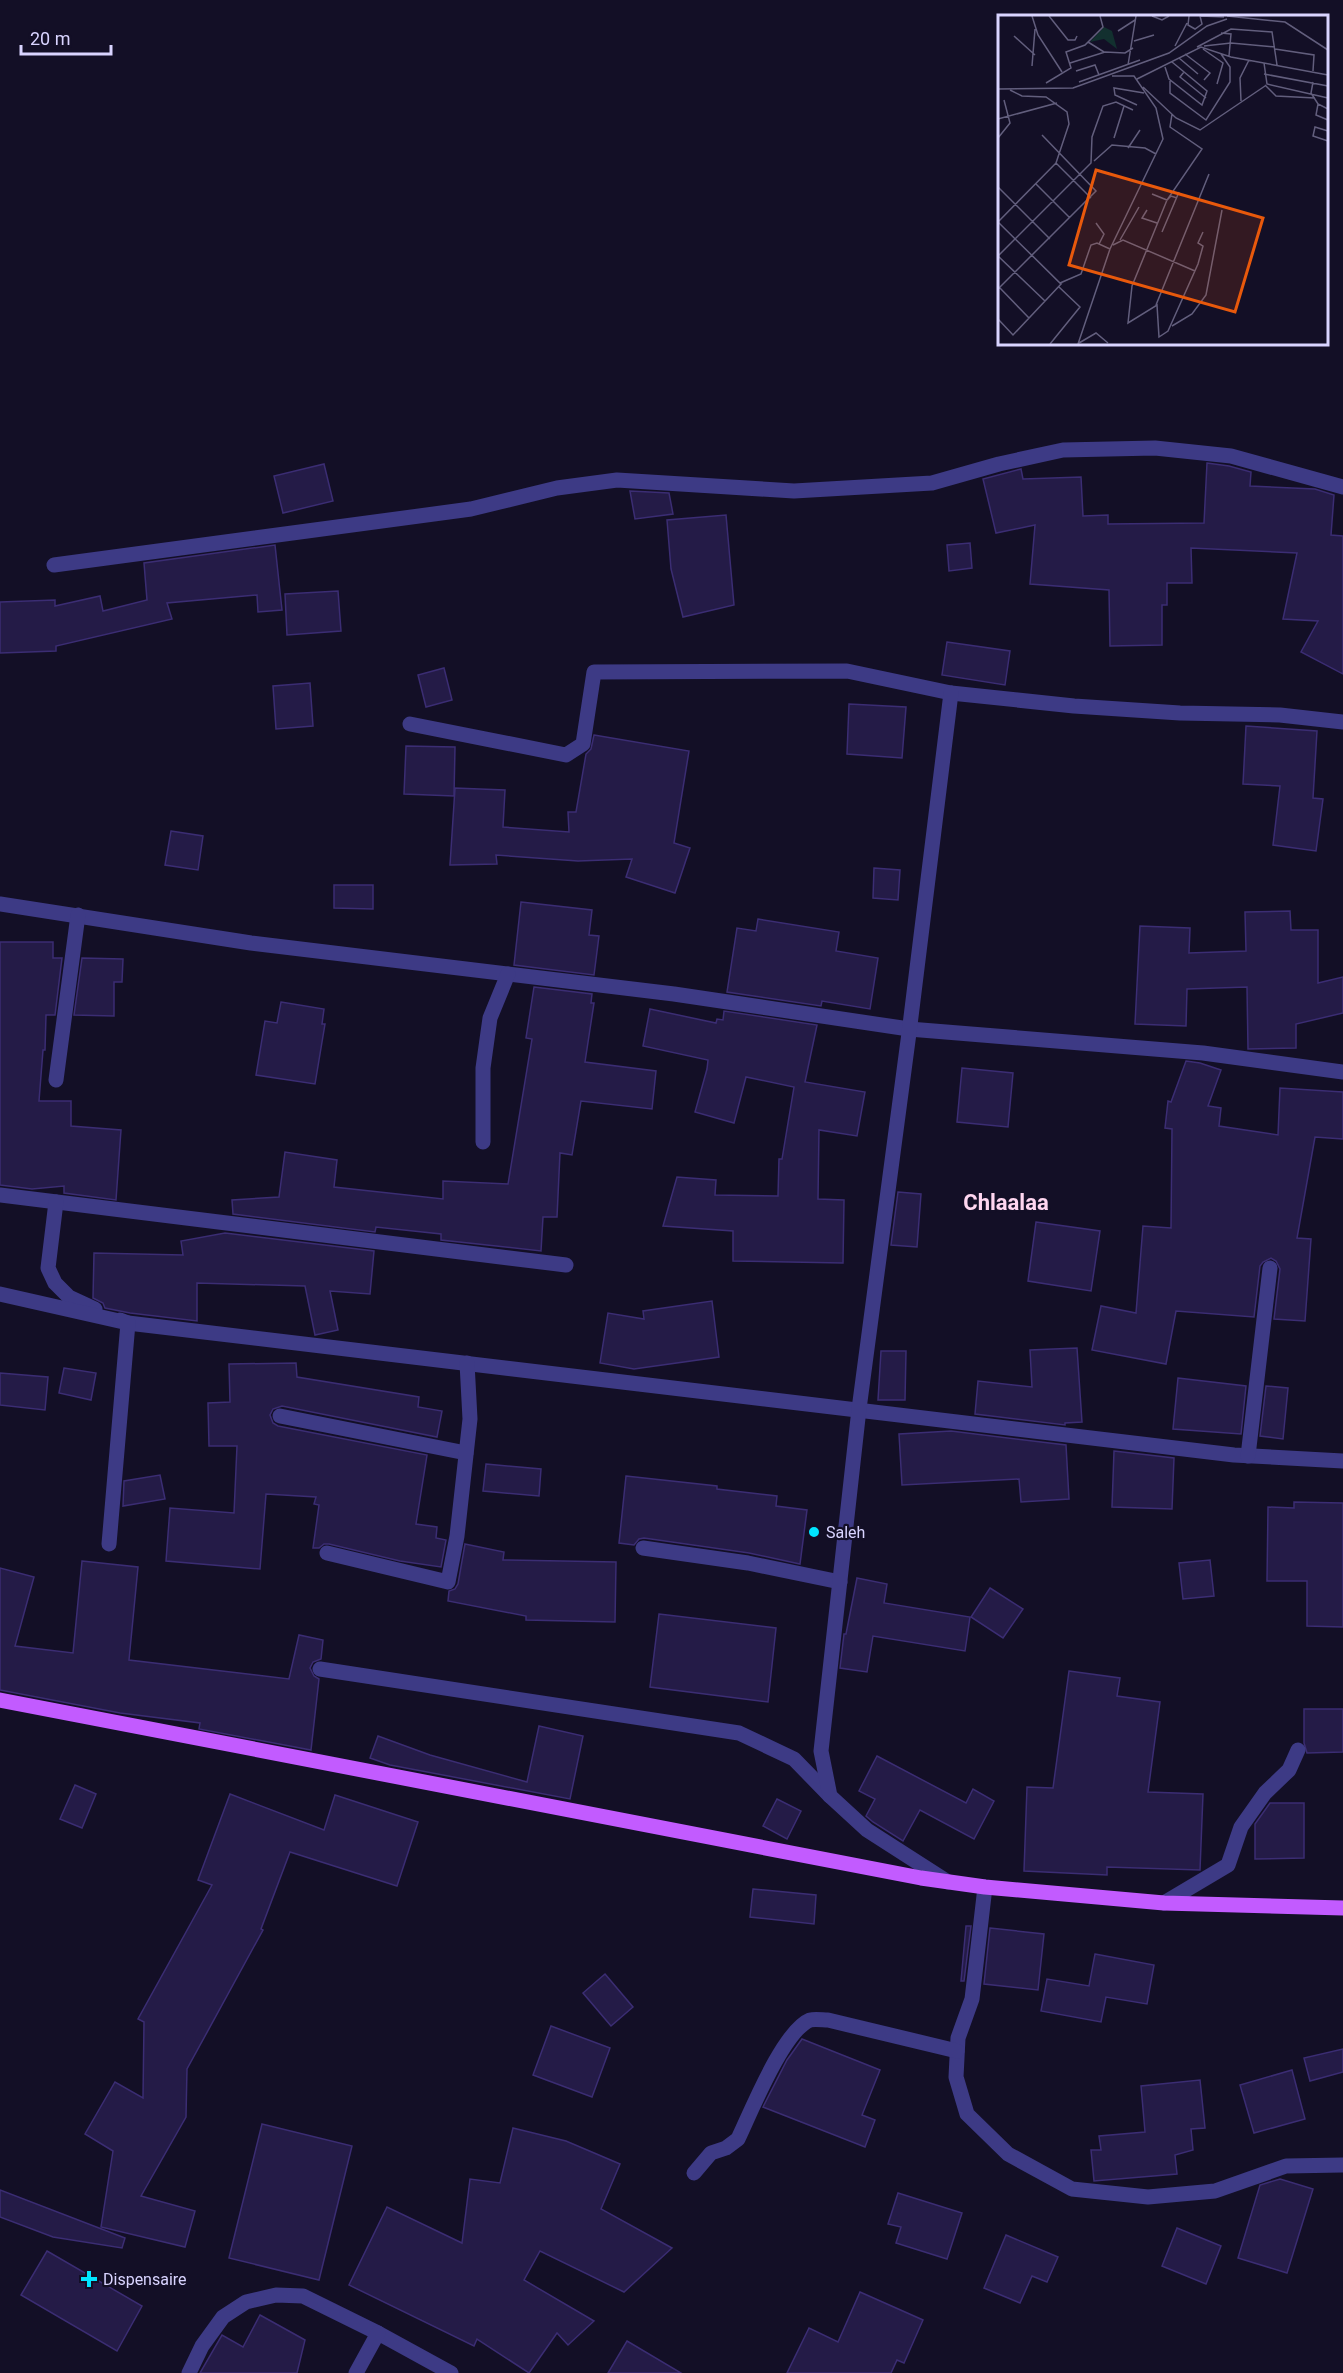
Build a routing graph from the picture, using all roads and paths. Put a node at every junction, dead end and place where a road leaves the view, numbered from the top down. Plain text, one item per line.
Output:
1 (1343, 487) edge
2 (54, 565) dead end
3 (951, 693) junction
4 (1343, 722) edge
5 (410, 724) dead end
6 (0, 904) edge
7 (78, 915) junction
8 (508, 974) junction
9 (909, 1029) junction
10 (1343, 1072) edge
11 (56, 1080) dead end
12 (483, 1142) dead end
13 (0, 1195) edge
14 (56, 1202) junction
15 (566, 1265) dead end
16 (1270, 1268) dead end
17 (0, 1294) edge
18 (128, 1323) junction
19 (467, 1363) junction
20 (859, 1409) junction
21 (280, 1416) dead end
22 (466, 1453) junction
23 (1248, 1456) junction
24 (1343, 1461) edge
25 (109, 1544) dead end
26 (643, 1548) dead end
27 (327, 1553) dead end
28 (840, 1582) junction
29 (320, 1669) dead end
30 (0, 1700) edge
31 (1298, 1750) dead end
32 (830, 1796) junction
33 (948, 1882) junction
34 (985, 1887) junction
35 (1164, 1903) junction
36 (1343, 1908) edge
37 (957, 2051) junction
38 (1343, 2165) edge
39 (694, 2173) dead end
40 (378, 2333) junction
41 (189, 2373) edge
42 (356, 2373) edge
43 (451, 2373) edge

1 - 2 street
3 - 4 street
3 - 5 street
3 - 9 street
6 - 7 street
7 - 8 street
7 - 11 street
8 - 9 street
8 - 12 street
9 - 10 street
9 - 20 street
13 - 14 street
14 - 15 street
14 - 18 street
16 - 23 street
17 - 18 street
18 - 19 street
18 - 25 street
19 - 20 street
19 - 22 street
20 - 23 street
20 - 28 street
21 - 22 street
22 - 27 street
23 - 24 street
26 - 28 street
28 - 32 street
29 - 32 street
30 - 33 main road
31 - 35 street
32 - 33 street
33 - 34 main road
34 - 35 main road
34 - 37 street
35 - 36 main road
37 - 38 street
37 - 39 street
40 - 41 street
40 - 42 street
40 - 43 street

